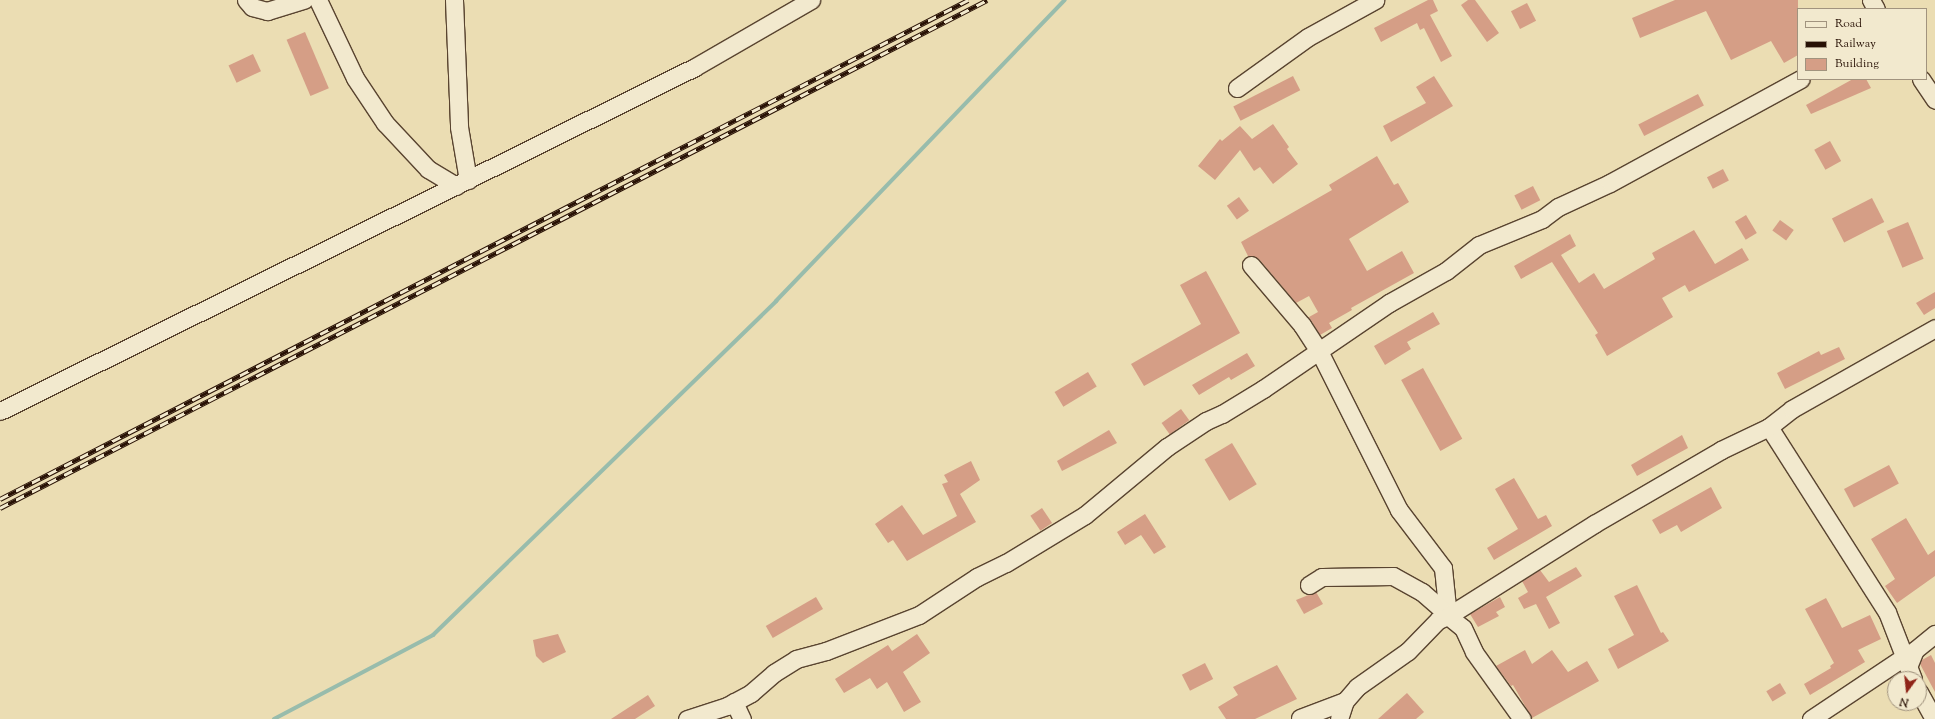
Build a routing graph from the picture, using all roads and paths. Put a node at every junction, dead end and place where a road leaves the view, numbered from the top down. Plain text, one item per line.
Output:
1 (246, 0) edge
2 (304, 0) edge
3 (318, 0) edge
4 (454, 0) edge
5 (811, 0) edge
6 (1375, 0) edge
7 (1799, 80) edge
8 (1922, 80) edge
9 (1237, 88) dead end
10 (1935, 100) edge
11 (462, 183) junction
12 (1251, 264) dead end
13 (1935, 328) edge
14 (1319, 351) junction
15 (0, 411) edge
16 (1769, 428) junction
17 (1309, 585) dead end
18 (1448, 616) junction
19 (1935, 634) edge
20 (1909, 668) edge
21 (1345, 701) junction
22 (734, 702) junction
23 (1927, 706) edge
24 (1300, 718) edge
25 (687, 719) edge
26 (742, 719) edge
27 (1339, 719) edge
28 (1522, 719) edge
29 (1811, 719) edge
30 (1934, 719) edge

1 - 2 street
3 - 11 street
4 - 11 street
5 - 11 street
6 - 9 street
7 - 14 street
8 - 10 street
11 - 15 street
12 - 14 street
13 - 16 street
14 - 18 street
14 - 22 street
16 - 18 street
16 - 20 street
17 - 18 street
18 - 21 street
18 - 28 street
19 - 20 street
20 - 29 street
21 - 24 street
21 - 27 street
22 - 25 street
22 - 26 street
23 - 30 street

